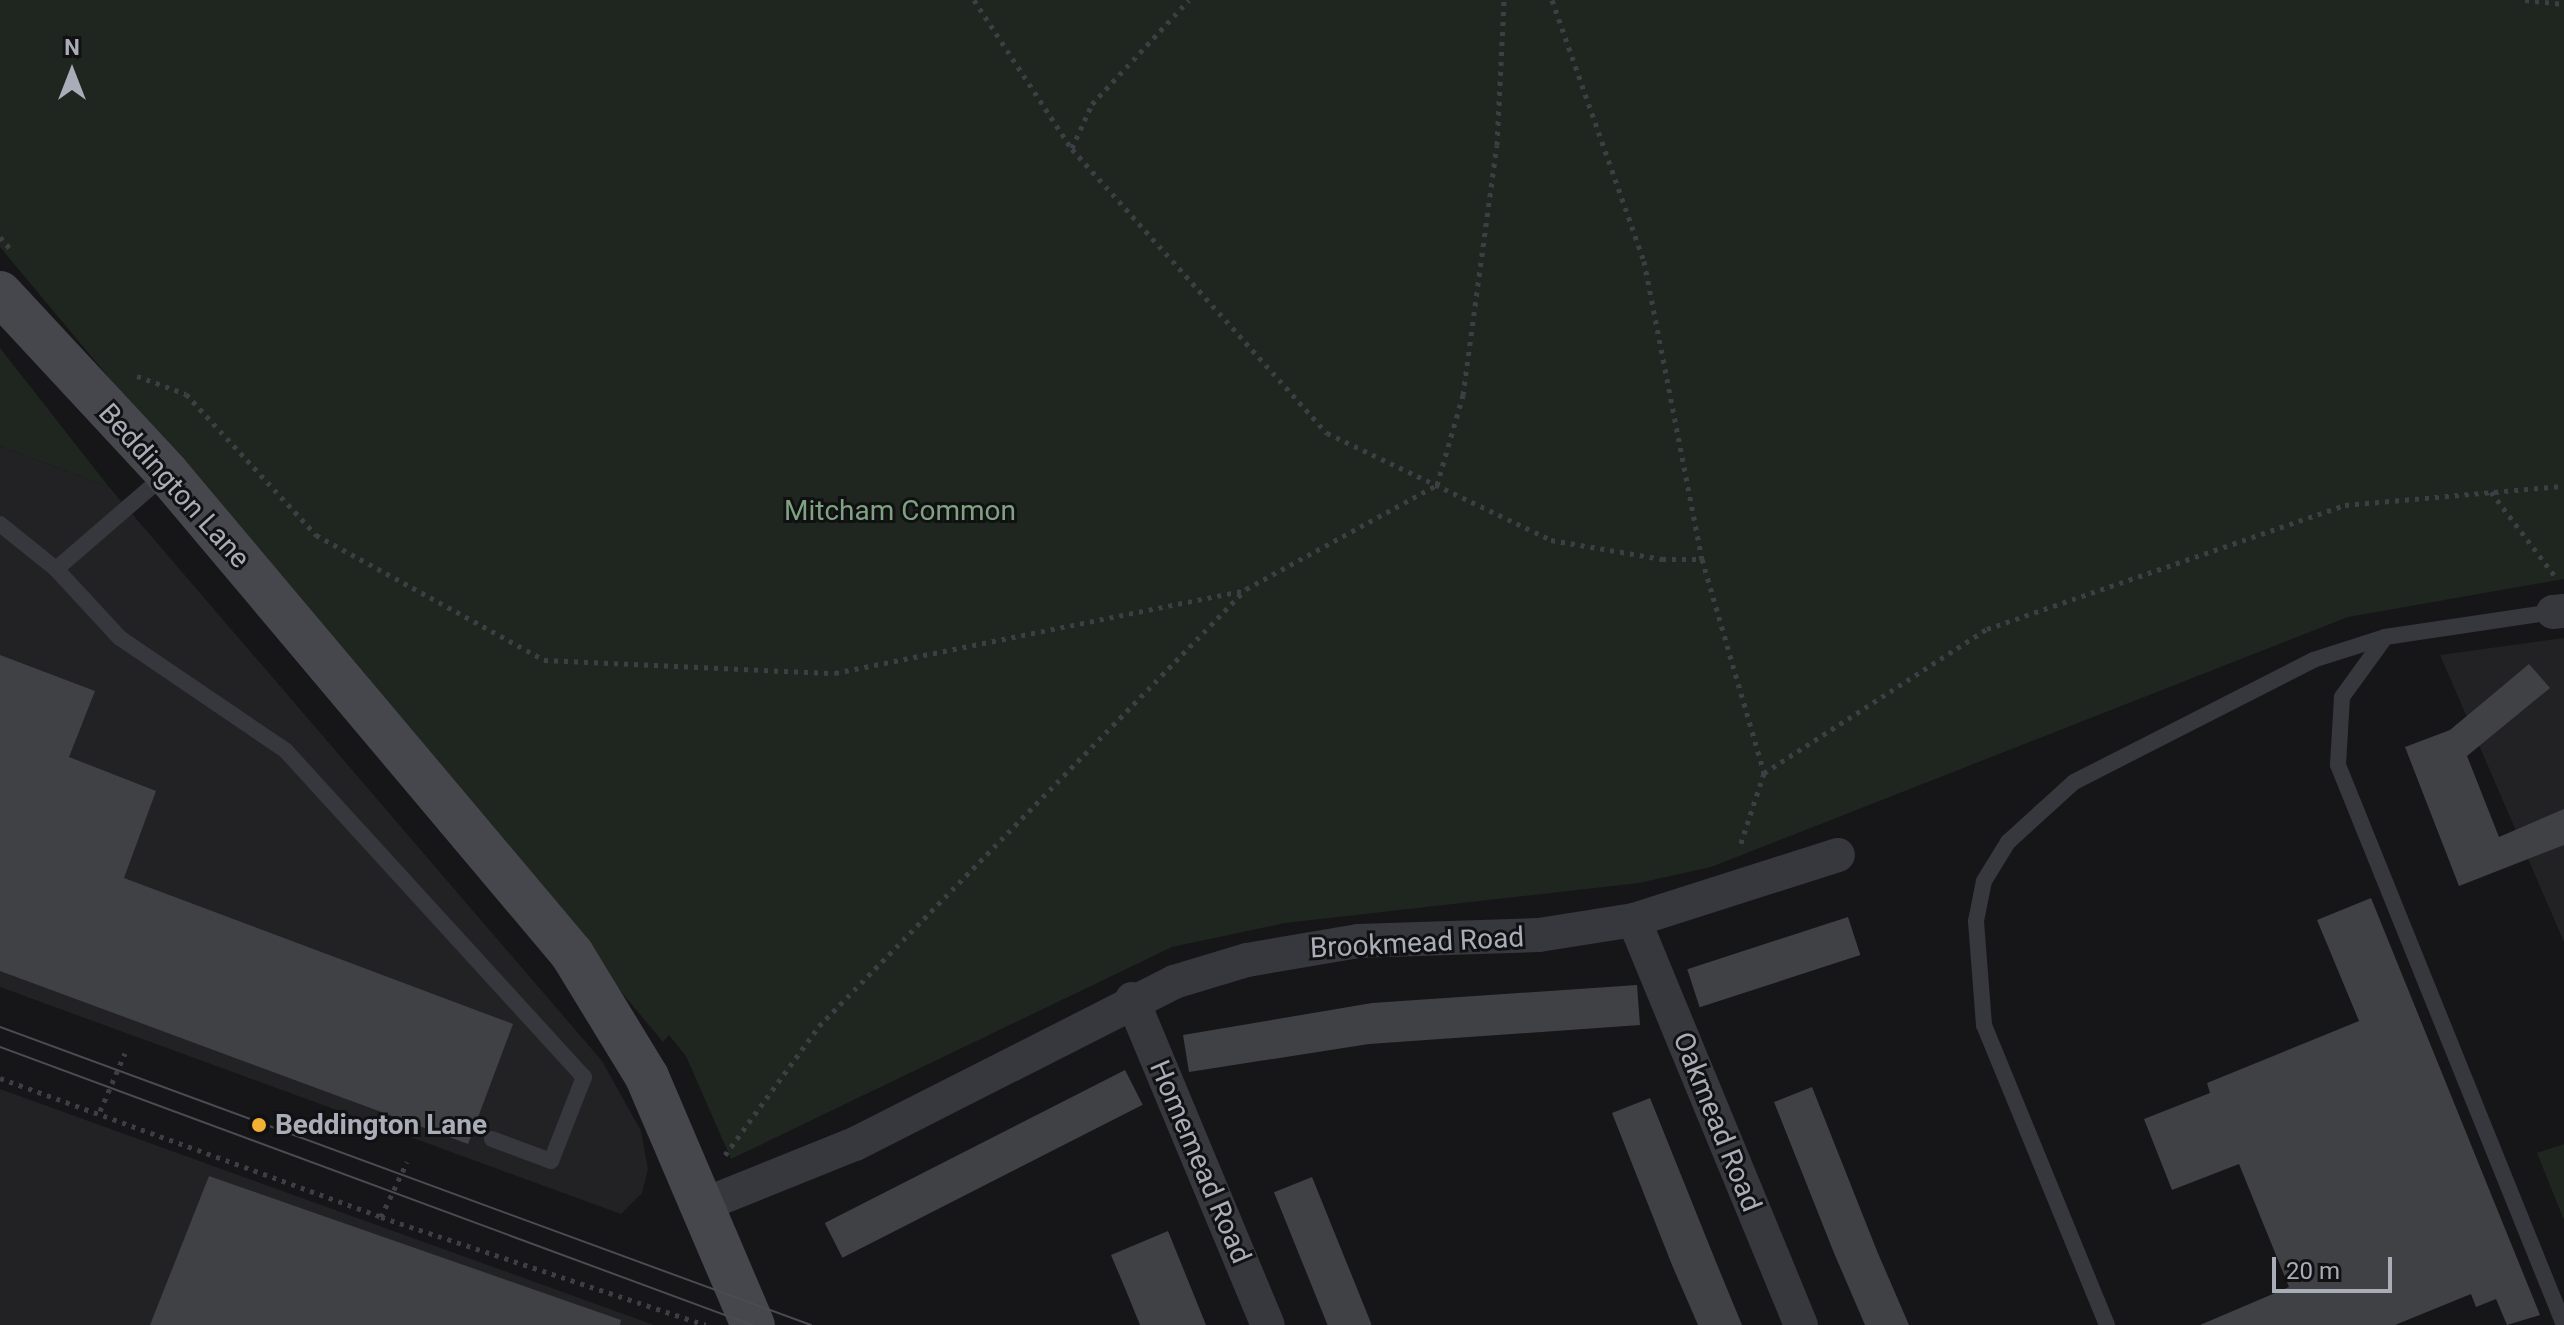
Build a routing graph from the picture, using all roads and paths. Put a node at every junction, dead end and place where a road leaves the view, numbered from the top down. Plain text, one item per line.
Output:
1 (974, 0) edge
2 (1189, 0) edge
3 (1504, 0) edge
4 (1552, 0) edge
5 (2525, 0) edge
6 (2564, 4) edge
7 (1072, 149) junction
8 (0, 293) edge
9 (128, 373) dead end
10 (167, 473) junction
11 (1437, 485) junction
12 (2564, 486) edge
13 (2491, 492) junction
14 (0, 524) edge
15 (1702, 559) junction
16 (56, 569) junction
17 (1246, 589) junction
18 (2560, 604) edge
19 (2385, 637) junction
20 (1764, 773) junction
21 (1838, 855) dead end
22 (1723, 896) junction
23 (1634, 920) junction
24 (1132, 999) junction
25 (125, 1053) dead end
26 (0, 1078) edge
27 (100, 1111) junction
28 (492, 1139) dead end
29 (723, 1157) dead end
30 (407, 1162) dead end
31 (703, 1205) junction
32 (381, 1217) junction
33 (705, 1325) edge
34 (753, 1325) edge
35 (1268, 1325) edge
36 (1801, 1325) edge
37 (2107, 1325) edge
38 (2564, 1325) edge

1 - 7 path
2 - 7 path
3 - 11 path
4 - 15 path
5 - 6 path
7 - 11 path
8 - 10 main road, Beddington Lane
9 - 17 path
10 - 16 lane
10 - 31 main road, Beddington Lane
11 - 15 path
11 - 17 path
12 - 13 path
13 - 18 path
13 - 20 path
14 - 16 lane
15 - 20 path
16 - 28 lane
17 - 29 path
18 - 19 lane
19 - 37 lane
19 - 38 lane
20 - 22 path
21 - 22 street, Brookmead Road
22 - 23 street, Brookmead Road
23 - 24 street, Brookmead Road
23 - 36 street, Oakmead Road
24 - 31 street, Brookmead Road
24 - 35 street, Homemead Road
25 - 27 path
26 - 27 path
27 - 32 path
30 - 32 path
31 - 34 main road, Beddington Lane
32 - 33 path

